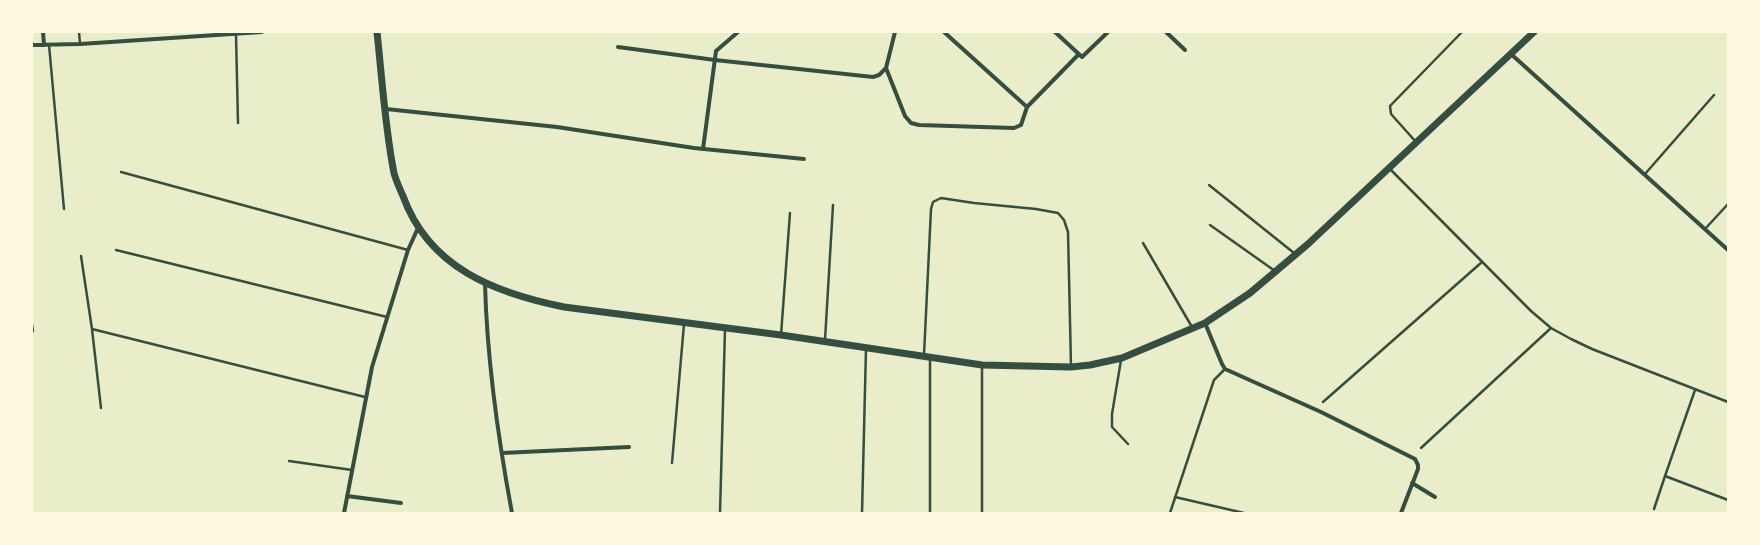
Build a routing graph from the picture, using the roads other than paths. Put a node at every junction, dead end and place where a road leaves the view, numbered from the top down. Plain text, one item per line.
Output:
1 (43, 32) edge
2 (79, 32) edge
3 (262, 32) edge
4 (377, 32) edge
5 (738, 32) edge
6 (894, 32) edge
7 (944, 32) edge
8 (1056, 32) edge
9 (1108, 32) edge
10 (1166, 32) edge
11 (1462, 32) edge
12 (1534, 32) edge
13 (241, 33) edge
14 (236, 35) junction
15 (49, 44) junction
16 (80, 44) junction
17 (32, 45) edge
18 (44, 45) junction
19 (618, 47) dead end
20 (1184, 50) dead end
21 (1079, 54) junction
22 (1510, 54) junction
23 (715, 60) junction
24 (886, 68) junction
25 (1714, 95) dead end
26 (1027, 107) junction
27 (386, 109) junction
28 (238, 123) dead end
29 (1416, 143) junction
30 (702, 149) junction
31 (804, 159) dead end
32 (1388, 168) junction
33 (121, 172) dead end
34 (1645, 174) junction
35 (1209, 185) dead end
36 (1728, 204) edge
37 (833, 205) dead end
38 (64, 209) dead end
39 (790, 213) dead end
40 (1210, 225) dead end
41 (418, 228) junction
42 (1705, 229) junction
43 (1143, 243) dead end
44 (116, 250) dead end
45 (408, 250) junction
46 (1728, 250) edge
47 (1296, 255) junction
48 (80, 256) dead end
49 (1482, 262) junction
50 (1277, 272) junction
51 (486, 284) junction
52 (387, 317) junction
53 (684, 323) junction
54 (1205, 323) junction
55 (32, 326) edge
56 (726, 328) junction
57 (1551, 328) junction
58 (92, 329) junction
59 (1193, 329) junction
60 (33, 331) edge
61 (781, 335) junction
62 (824, 342) junction
63 (866, 348) junction
64 (927, 356) junction
65 (1122, 358) junction
66 (982, 365) junction
67 (1071, 367) junction
68 (1225, 369) junction
69 (1695, 390) junction
70 (365, 397) junction
71 (1323, 402) dead end
72 (1728, 402) edge
73 (101, 408) dead end
74 (1128, 444) dead end
75 (629, 448) dead end
76 (1421, 448) dead end
77 (502, 453) junction
78 (289, 461) dead end
79 (672, 463) dead end
80 (352, 470) junction
81 (1664, 476) junction
82 (1412, 483) junction
83 (347, 496) junction
84 (1175, 497) junction
85 (1435, 497) dead end
86 (1728, 500) edge
87 (400, 503) dead end
88 (1654, 509) dead end
89 (344, 513) edge
90 (512, 513) edge
91 (720, 513) edge
92 (862, 513) edge
93 (930, 513) edge
94 (982, 513) edge
95 (1170, 513) edge
96 (1244, 513) edge
97 (1401, 513) edge

1 - 18 street
2 - 16 lane
3 - 13 street
4 - 27 main road
5 - 23 street
6 - 24 street
7 - 26 street
8 - 21 street
9 - 21 street
10 - 20 street
11 - 29 lane
12 - 22 main road
13 - 14 street
14 - 16 street
14 - 28 lane
15 - 16 street
15 - 18 street
15 - 38 lane
17 - 18 street
19 - 23 street
21 - 26 street
22 - 29 main road
22 - 34 street
23 - 24 street
23 - 30 street
24 - 26 street
25 - 34 lane
27 - 30 street
27 - 41 main road
29 - 32 main road
30 - 31 street
32 - 47 main road
32 - 49 lane
33 - 45 lane
34 - 42 street
35 - 47 lane
36 - 42 lane
37 - 62 lane
39 - 61 lane
40 - 50 lane
41 - 45 street
41 - 51 main road
42 - 46 street
43 - 59 lane
44 - 52 lane
45 - 52 street
47 - 50 main road
48 - 58 lane
49 - 57 lane
49 - 71 lane
50 - 54 main road
51 - 53 main road
51 - 77 street
52 - 70 street
53 - 56 main road
53 - 79 lane
54 - 59 main road
54 - 68 street
55 - 60 lane
56 - 61 main road
56 - 91 lane
57 - 69 lane
57 - 76 lane
58 - 70 lane
58 - 73 lane
59 - 65 main road
61 - 62 main road
62 - 63 main road
63 - 64 main road
63 - 92 lane
64 - 66 main road
64 - 67 lane
64 - 93 lane
65 - 67 main road
65 - 74 lane
66 - 67 main road
66 - 94 lane
68 - 82 street
68 - 84 lane
69 - 72 lane
69 - 81 lane
70 - 80 street
75 - 77 street
77 - 90 street
78 - 80 lane
80 - 83 street
81 - 86 lane
81 - 88 lane
82 - 85 street
82 - 97 street
83 - 87 street
83 - 89 street
84 - 95 lane
84 - 96 lane

